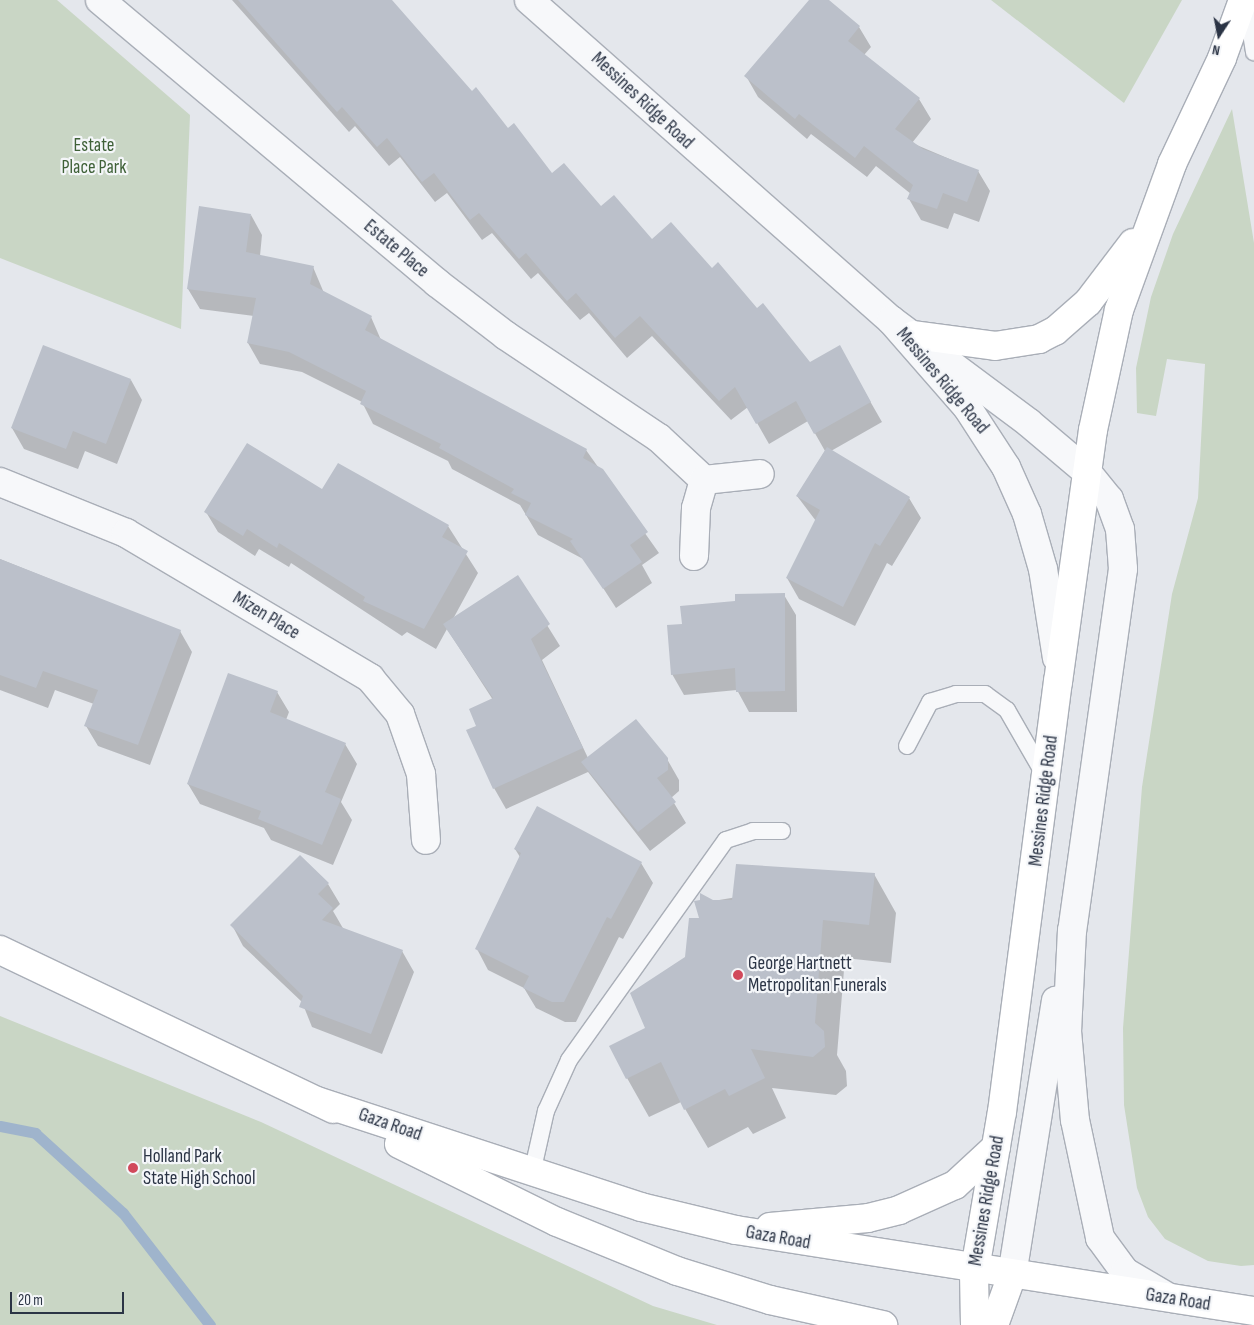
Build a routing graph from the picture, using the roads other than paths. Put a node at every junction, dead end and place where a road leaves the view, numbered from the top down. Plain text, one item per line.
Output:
1 (100, 0) edge
2 (528, 0) edge
3 (1244, 0) edge
4 (1254, 52) edge
5 (1150, 220) junction
6 (891, 320) junction
7 (914, 335) junction
8 (1086, 472) junction
9 (760, 474) dead end
10 (704, 480) junction
11 (0, 482) edge
12 (694, 556) dead end
13 (1058, 682) junction
14 (907, 746) dead end
15 (1048, 782) junction
16 (782, 831) dead end
17 (426, 840) dead end
18 (1072, 930) junction
19 (0, 950) edge
20 (317, 1101) junction
21 (996, 1147) junction
22 (532, 1173) junction
23 (736, 1230) junction
24 (975, 1269) junction
25 (1012, 1275) junction
26 (1182, 1300) junction
27 (1254, 1311) edge
28 (883, 1325) edge
29 (975, 1325) edge
30 (994, 1325) edge

1 - 10 street, Estate Place
2 - 6 street, Messines Ridge Road
3 - 4 lane
3 - 5 main road
5 - 7 main road
5 - 8 main road
6 - 7 street, Messines Ridge Road
6 - 13 street, Messines Ridge Road
7 - 8 street, Messines Ridge Road
8 - 13 main road
8 - 18 street, Messines Ridge Road
9 - 10 street
10 - 12 street
11 - 17 street, Mizen Place
13 - 15 main road, Messines Ridge Road
14 - 15 lane
15 - 21 main road, Messines Ridge Road
16 - 22 lane
18 - 25 street
18 - 26 street
19 - 20 main road, Gaza Road
20 - 22 main road, Gaza Road
20 - 28 main road, Gaza Road
21 - 23 main road
21 - 24 main road, Messines Ridge Road
22 - 23 main road, Gaza Road
23 - 24 main road, Gaza Road
24 - 25 main road, Gaza Road
24 - 29 main road, Messines Ridge Road
25 - 26 main road, Gaza Road
25 - 30 main road, Messines Ridge Road
26 - 27 main road, Gaza Road

